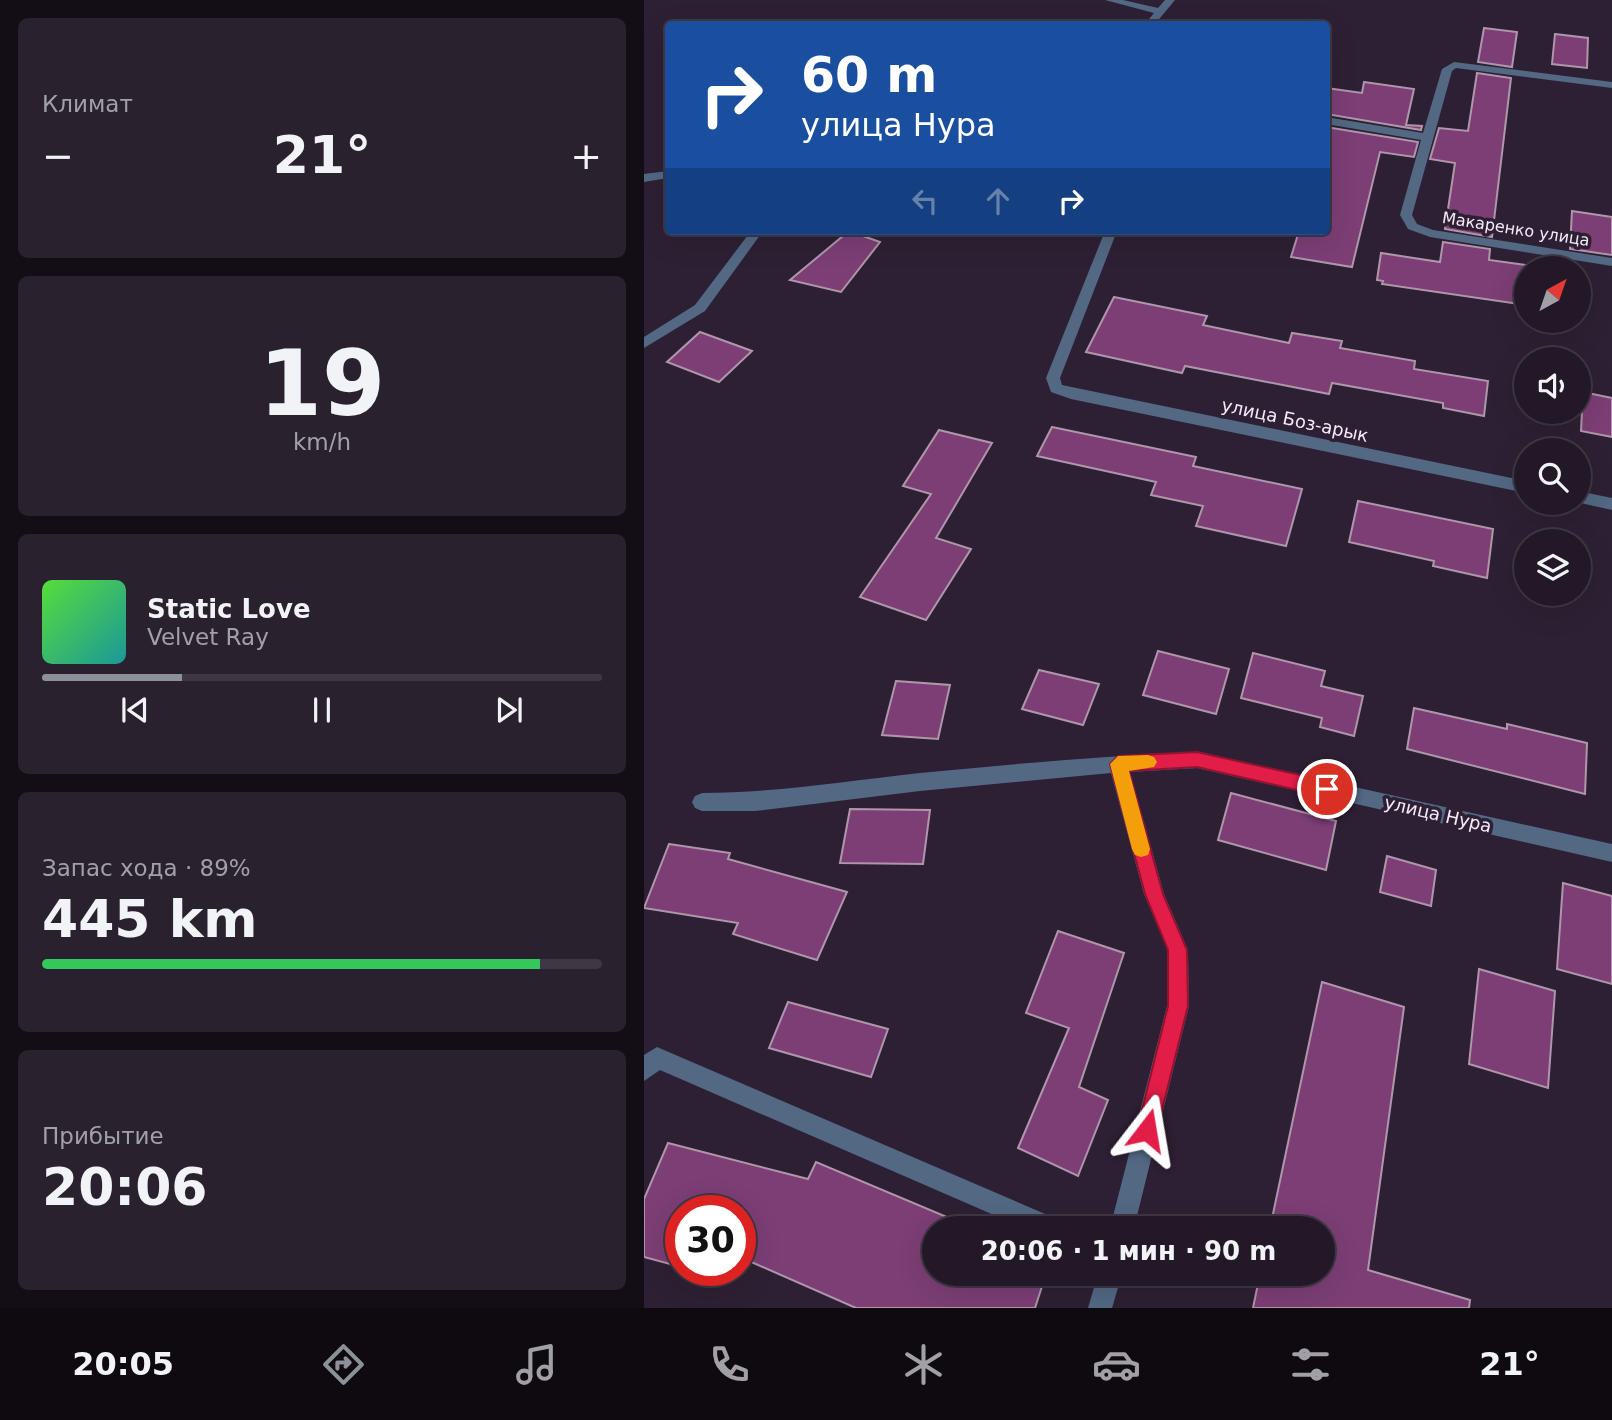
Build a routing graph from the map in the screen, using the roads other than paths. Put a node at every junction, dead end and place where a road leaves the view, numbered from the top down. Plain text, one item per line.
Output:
1 (1110, 0) edge
2 (1170, 0) edge
3 (1159, 11) junction
4 (1152, 21) edge
5 (1612, 85) edge
6 (1330, 121) edge
7 (1427, 137) junction
8 (665, 175) edge
9 (644, 178) edge
10 (754, 235) edge
11 (1109, 235) edge
12 (1612, 262) edge
13 (644, 343) edge
14 (1514, 484) edge
15 (1591, 500) edge
16 (1612, 504) edge
17 (1118, 764) junction
18 (702, 802) dead end
19 (1612, 853) edge
20 (644, 1070) edge
21 (1023, 1216) edge
22 (1125, 1216) edge
23 (1106, 1286) edge
24 (1100, 1308) edge

1 - 3 street
2 - 3 street
3 - 4 street
5 - 7 street, Макаренко улица
6 - 7 street
7 - 12 street, Макаренко улица
8 - 9 street
10 - 13 street
11 - 14 street, улица Боз-арык
15 - 16 street
17 - 18 street, улица Нура
17 - 19 street, улица Нура
17 - 22 street
20 - 21 street
23 - 24 street

